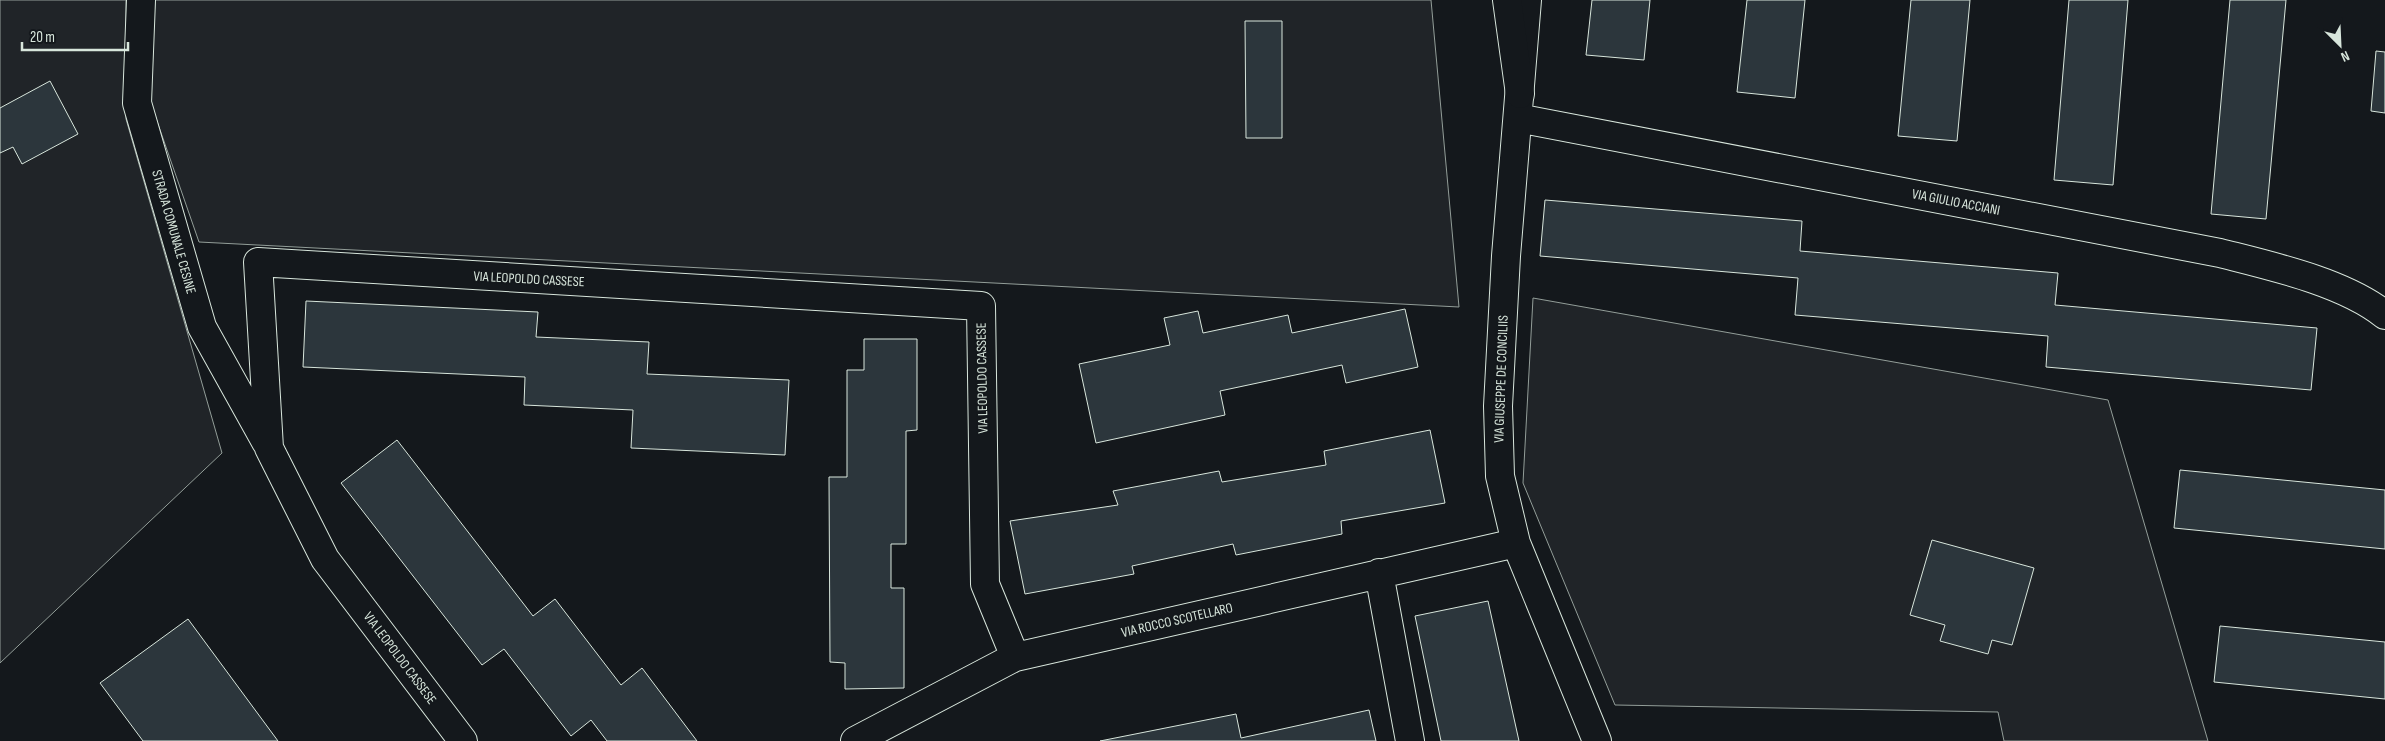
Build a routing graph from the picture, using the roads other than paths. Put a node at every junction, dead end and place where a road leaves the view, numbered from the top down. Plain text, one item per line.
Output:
1 (141, 0) edge
2 (1507, 0) edge
3 (1527, 0) edge
4 (1519, 106) junction
5 (2385, 315) edge
6 (269, 448) junction
7 (1516, 543) junction
8 (1380, 573) junction
9 (1015, 657) junction
10 (463, 741) edge
11 (855, 741) edge
12 (1410, 741) edge
13 (1597, 741) edge

1 - 6 street, STRADA COMUNALE CESINE
2 - 4 street
3 - 4 street, VIA GIUSEPPE DE CONCILIIS
4 - 5 street, VIA GIULIO ACCIANI
4 - 7 street, VIA GIUSEPPE DE CONCILIIS
6 - 9 street, VIA LEOPOLDO CASSESE
6 - 10 street, VIA LEOPOLDO CASSESE
7 - 8 street, VIA ROCCO SCOTELLARO
7 - 13 street, VIA GIUSEPPE DE CONCILIIS
8 - 9 street, VIA ROCCO SCOTELLARO
8 - 12 street
9 - 11 street, VIA ROCCO SCOTELLARO

